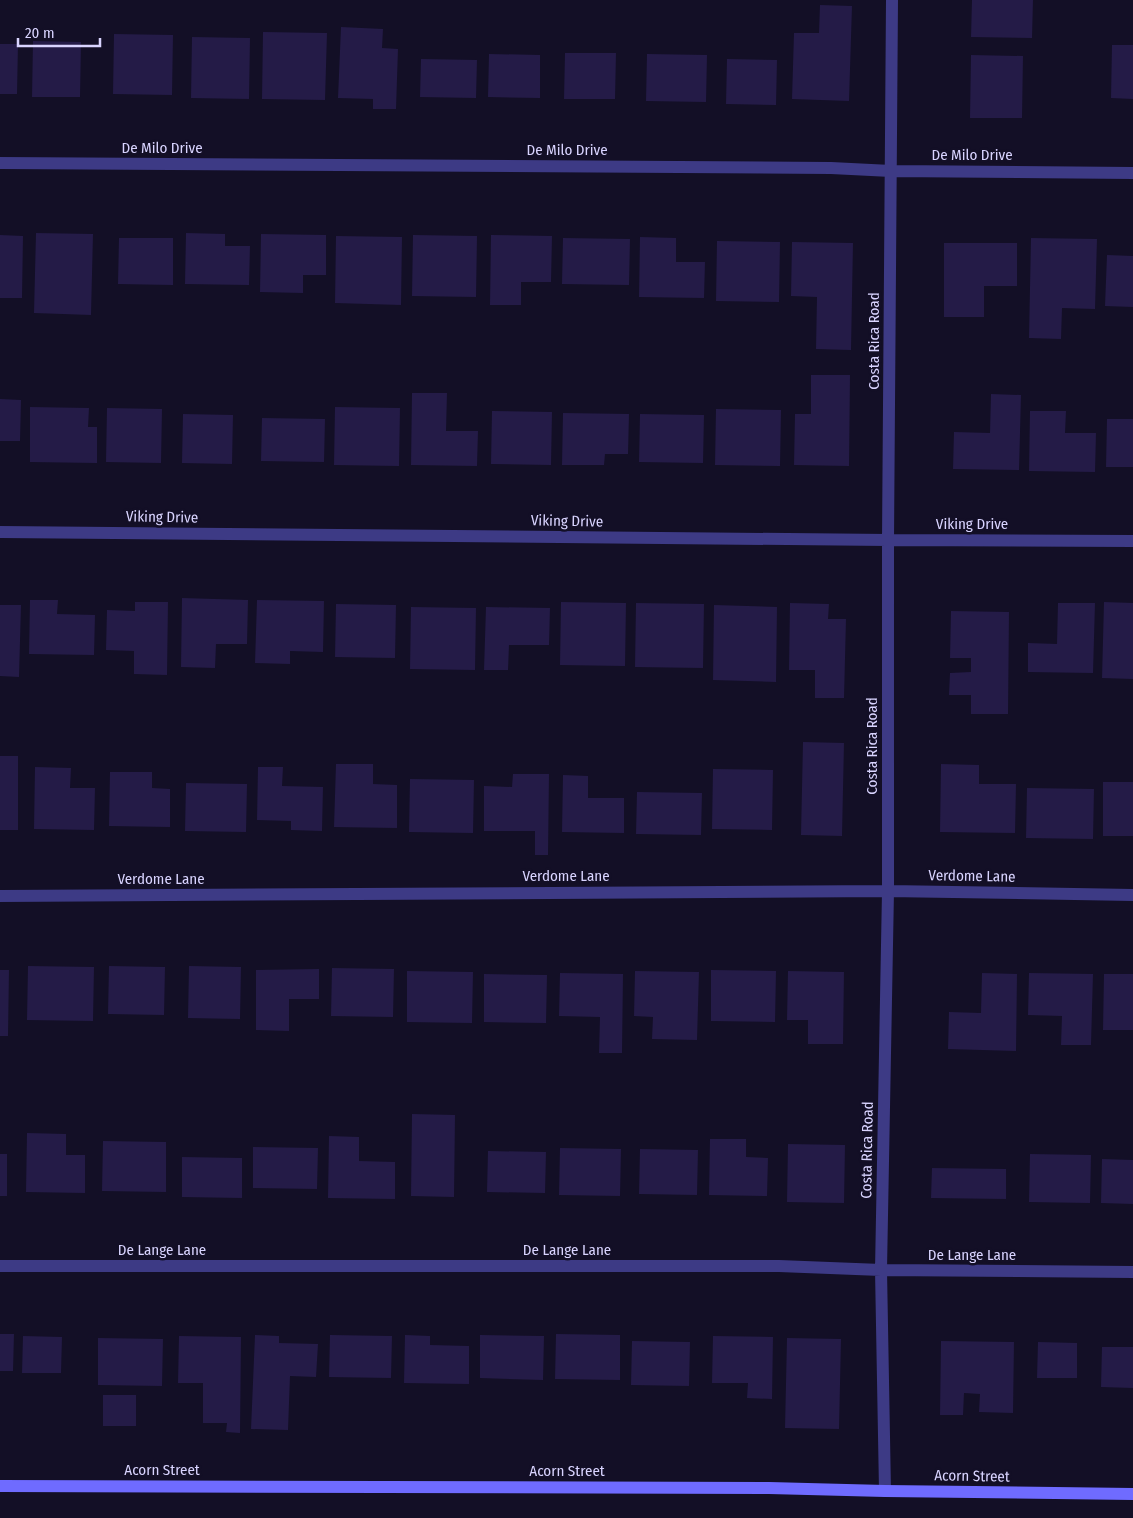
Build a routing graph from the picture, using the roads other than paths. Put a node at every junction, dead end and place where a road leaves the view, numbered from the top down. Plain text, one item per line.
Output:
1 (892, 0) edge
2 (0, 164) edge
3 (891, 171) junction
4 (1133, 173) edge
5 (0, 532) edge
6 (888, 540) junction
7 (1133, 541) edge
8 (888, 891) junction
9 (1133, 895) edge
10 (0, 896) edge
11 (0, 1266) edge
12 (881, 1270) junction
13 (1133, 1272) edge
14 (0, 1486) edge
15 (885, 1491) junction
16 (1133, 1494) edge

1 - 3 street, Costa Rica Road
2 - 3 street, De Milo Drive
3 - 4 street, De Milo Drive
3 - 6 street, Costa Rica Road
5 - 6 street, Viking Drive
6 - 7 street, Viking Drive
6 - 8 street, Costa Rica Road
8 - 9 street, Verdome Lane
8 - 10 street, Verdome Lane
8 - 12 street, Costa Rica Road
11 - 12 street, De Lange Lane
12 - 13 street, De Lange Lane
12 - 15 street, Costa Rica Road
14 - 15 street, Acorn Street
15 - 16 street, Acorn Street

